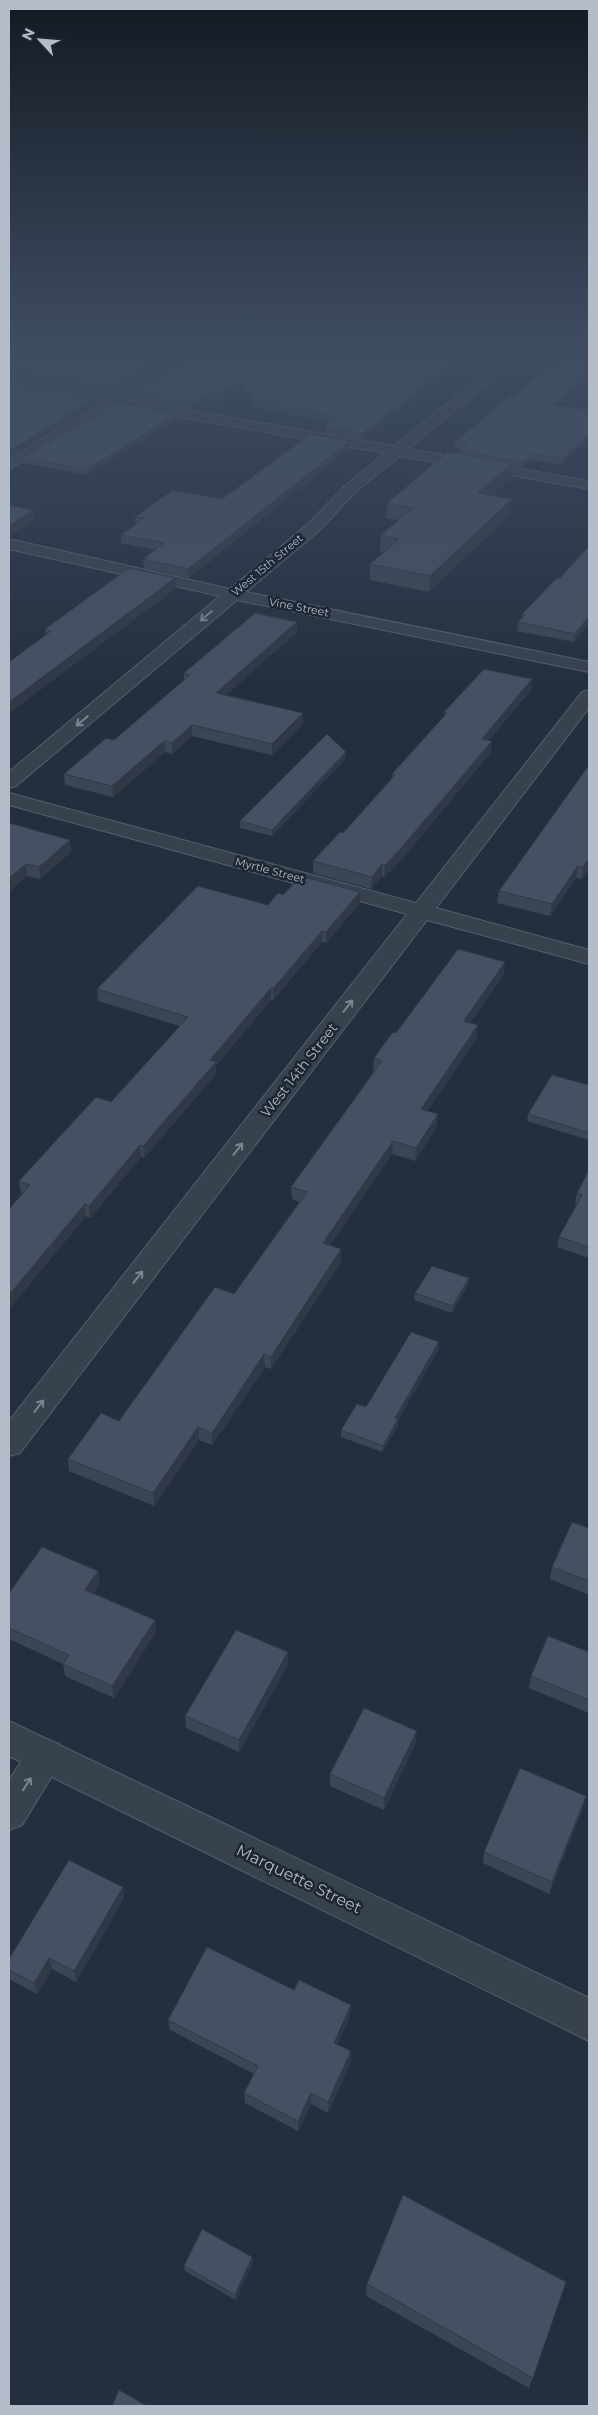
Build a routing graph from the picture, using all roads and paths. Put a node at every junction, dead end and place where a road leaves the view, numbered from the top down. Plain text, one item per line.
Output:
1 (386, 461) edge
2 (452, 461) edge
3 (589, 485) edge
4 (9, 544) edge
5 (232, 594) junction
6 (589, 667) edge
7 (589, 696) edge
8 (9, 782) edge
9 (9, 799) edge
10 (422, 911) junction
11 (589, 957) edge
12 (9, 1444) edge
13 (9, 1738) edge
14 (46, 1756) junction
15 (9, 1812) edge
16 (589, 2020) edge

1 - 5 street, West 15th Street
2 - 3 street
4 - 5 street, Vine Street
5 - 6 street, Vine Street
5 -> 8 street, West 15th Street
7 - 10 street, West 14th Street
9 - 10 street, Myrtle Street
10 - 11 street, Myrtle Street
12 -> 10 street, West 14th Street
13 - 14 street, Marquette Street
15 -> 14 street
14 - 16 street, Marquette Street

